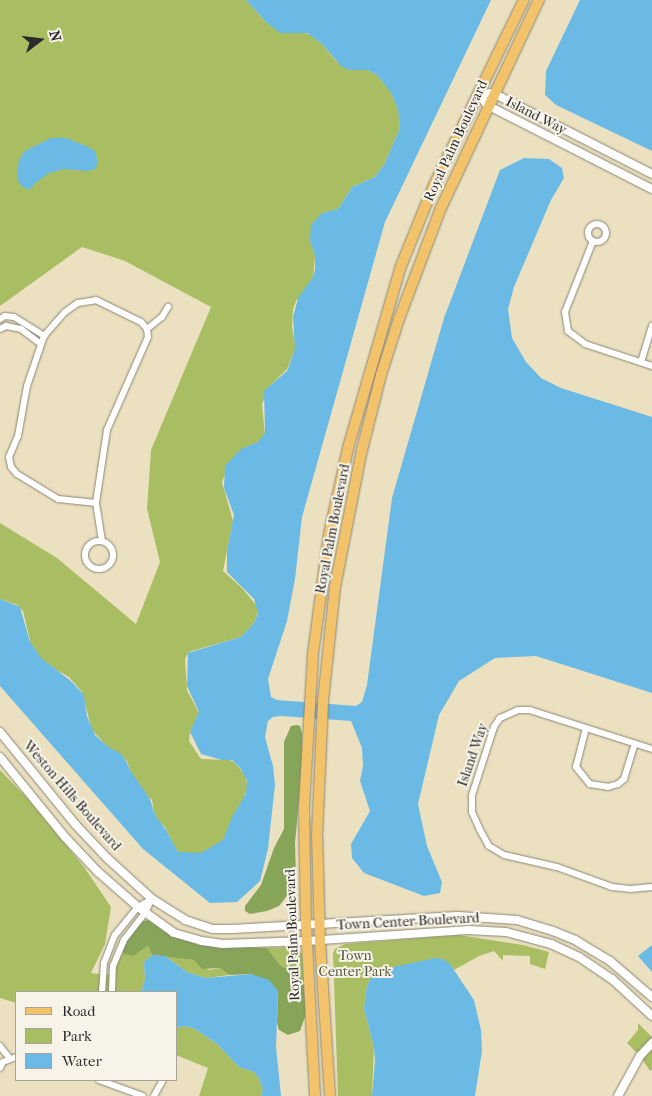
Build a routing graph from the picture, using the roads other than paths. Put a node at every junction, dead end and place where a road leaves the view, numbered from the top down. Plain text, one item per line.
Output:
1 (524, 0) edge
2 (539, 0) edge
3 (493, 93) junction
4 (479, 94) junction
5 (487, 105) junction
6 (652, 174) edge
7 (652, 189) edge
8 (593, 241) dead end
9 (168, 307) dead end
10 (16, 318) junction
11 (0, 319) edge
12 (652, 326) edge
13 (13, 327) junction
14 (0, 329) edge
15 (147, 329) junction
16 (44, 336) junction
17 (41, 344) junction
18 (641, 362) junction
19 (652, 366) edge
20 (96, 503) junction
21 (102, 541) junction
22 (586, 728) junction
23 (0, 732) edge
24 (635, 744) junction
25 (652, 749) edge
26 (0, 757) edge
27 (652, 887) edge
28 (152, 899) junction
29 (138, 907) junction
30 (145, 913) junction
31 (320, 924) junction
32 (306, 925) junction
33 (554, 930) junction
34 (320, 940) junction
35 (307, 941) junction
36 (551, 944) junction
37 (102, 991) edge
38 (112, 991) edge
39 (652, 997) edge
40 (652, 1016) edge
41 (652, 1043) edge
42 (0, 1046) edge
43 (13, 1058) edge
44 (0, 1068) edge
45 (102, 1081) edge
46 (162, 1081) edge
47 (143, 1096) edge
48 (154, 1096) edge
49 (315, 1096) edge
50 (330, 1096) edge
51 (618, 1096) edge

1 - 4 main road, Royal Palm Boulevard
2 - 3 main road, Royal Palm Boulevard
3 - 4 street, Island Way
3 - 5 main road, Royal Palm Boulevard
3 - 6 street, Island Way
4 - 5 street, Island Way
4 - 32 main road, Royal Palm Boulevard
5 - 7 street, Island Way
5 - 31 main road, Royal Palm Boulevard
8 - 18 street
9 - 15 street
10 - 11 street
10 - 13 street
10 - 16 street
12 - 18 street
13 - 14 street
13 - 17 street
15 - 16 street
15 - 20 street
16 - 17 street
17 - 20 street
18 - 19 street
20 - 21 street
21 - 21 street
22 - 24 street, Island Way
22 - 24 street
22 - 27 street, Island Way
23 - 28 street, Weston Hills Boulevard
24 - 25 street, Island Way
26 - 29 street, Weston Hills Boulevard
28 - 29 street
28 - 30 street
28 - 32 street, Weston Hills Boulevard
29 - 30 street, Weston Hills Boulevard
29 - 37 street
30 - 35 street, Weston Hills Boulevard
30 - 38 street
31 - 32 street, Weston Hills Boulevard
31 - 33 street, Town Center Boulevard
31 - 34 main road, Royal Palm Boulevard
32 - 35 main road, Royal Palm Boulevard
33 - 36 street
33 - 39 street, Town Center Boulevard
34 - 35 street, Weston Hills Boulevard
34 - 36 street, Town Center Boulevard
34 - 50 main road, Royal Palm Boulevard
35 - 49 main road, Royal Palm Boulevard
36 - 40 street, Town Center Boulevard
41 - 51 street
42 - 43 street
43 - 44 street
45 - 47 street
46 - 48 street

